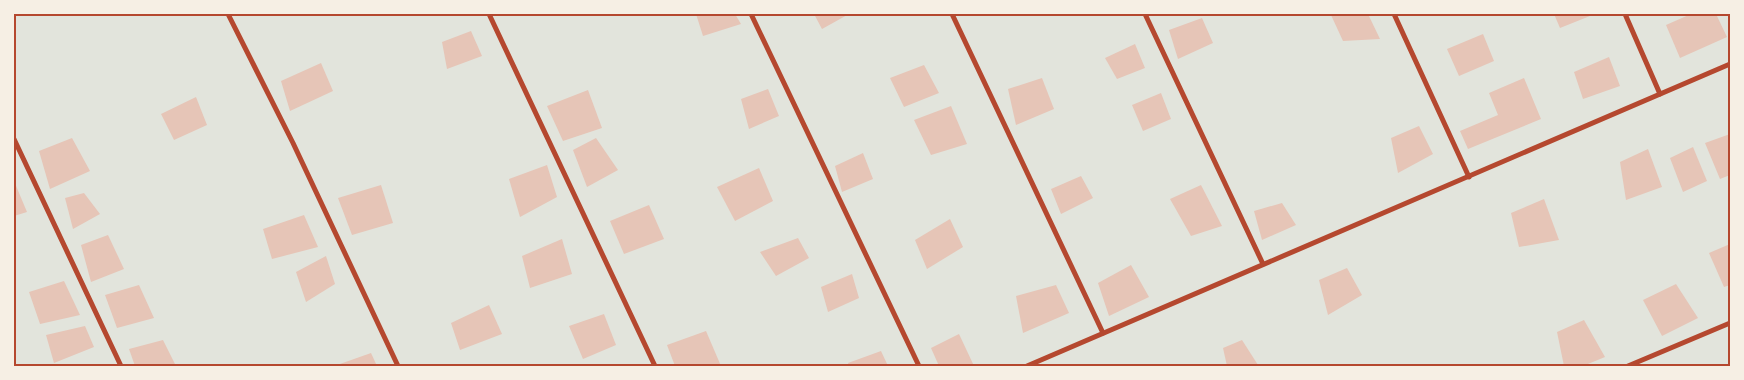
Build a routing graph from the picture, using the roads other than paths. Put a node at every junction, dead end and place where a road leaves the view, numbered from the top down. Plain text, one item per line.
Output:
1 (228, 14) edge
2 (489, 14) edge
3 (751, 14) edge
4 (952, 14) edge
5 (1145, 14) edge
6 (1394, 14) edge
7 (1626, 14) edge
8 (1730, 64) edge
9 (1660, 94) junction
10 (14, 139) edge
11 (1468, 177) junction
12 (1263, 264) junction
13 (1730, 323) edge
14 (1103, 333) junction
15 (121, 366) edge
16 (398, 366) edge
17 (655, 366) edge
18 (919, 366) edge
19 (1027, 366) edge
20 (1628, 366) edge

1 - 16 street
2 - 17 street
3 - 18 street
4 - 14 street
5 - 12 street
6 - 11 street
7 - 9 street
8 - 9 street
9 - 11 street
10 - 15 street
11 - 12 street
12 - 14 street
13 - 20 street
14 - 19 street

